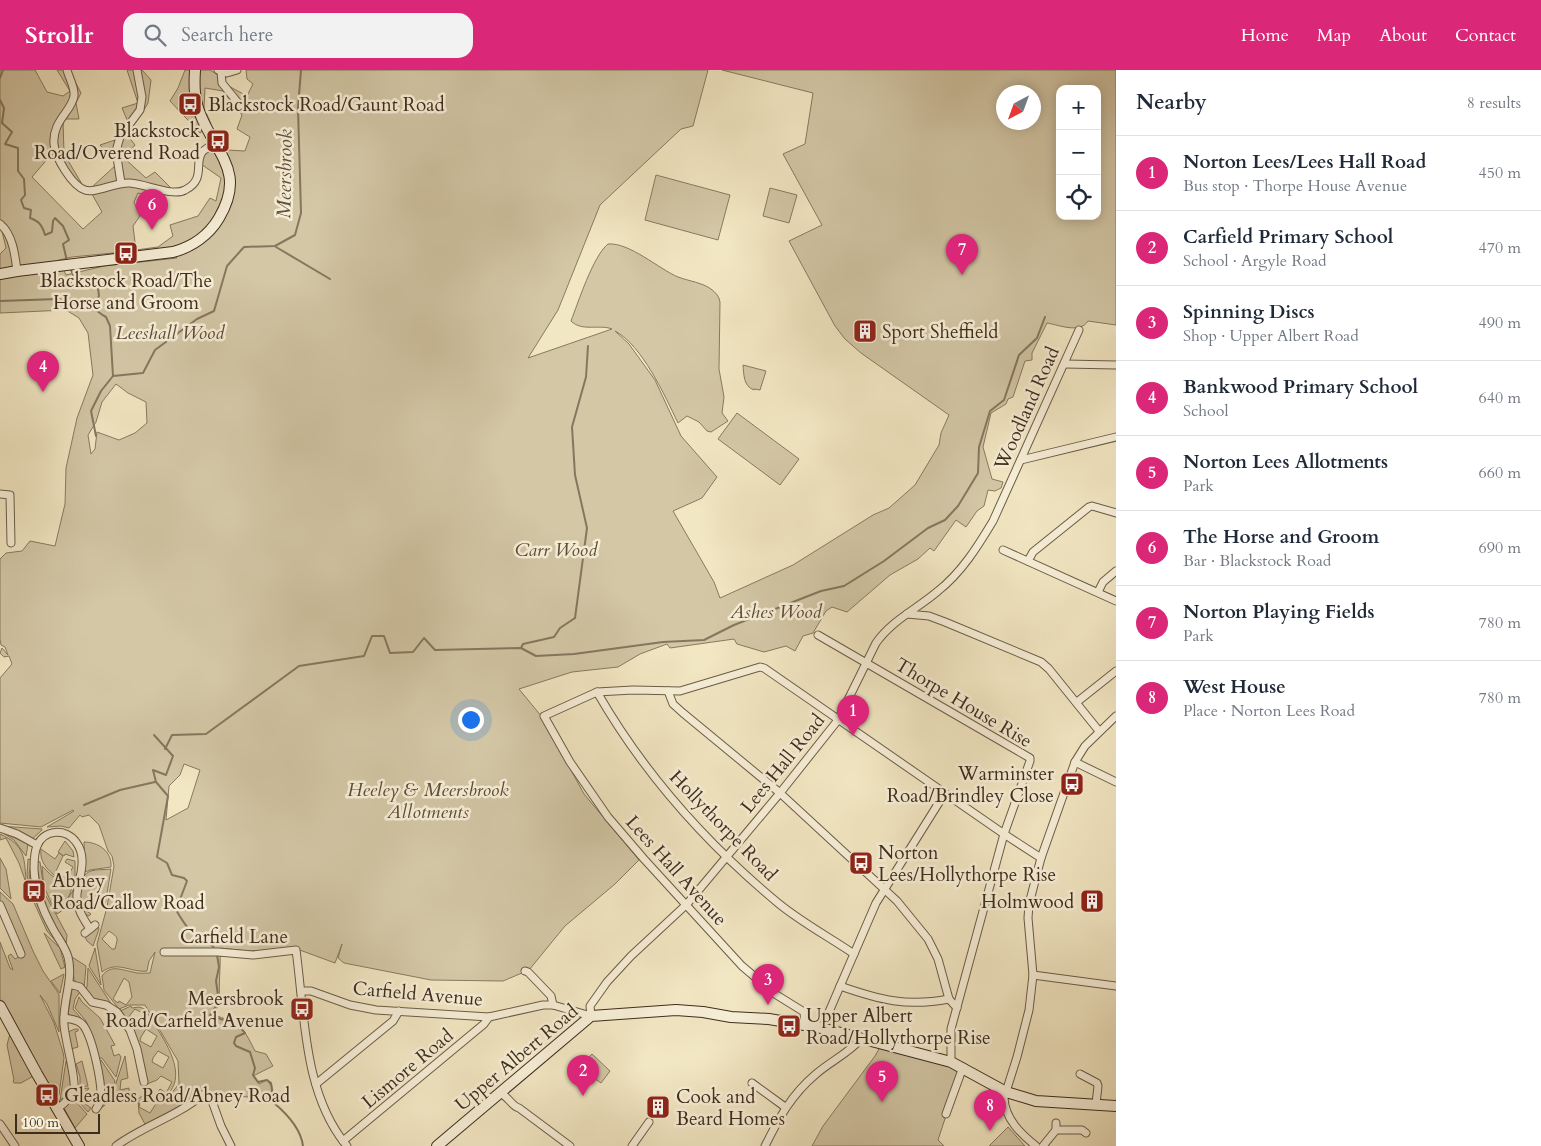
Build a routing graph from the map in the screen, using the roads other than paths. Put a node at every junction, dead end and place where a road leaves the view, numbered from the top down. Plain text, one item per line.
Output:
1 (67, 70) edge
2 (136, 70) edge
3 (195, 70) edge
4 (237, 70) edge
5 (219, 71) edge
6 (243, 108) dead end
7 (216, 143) junction
8 (121, 183) junction
9 (0, 224) edge
10 (17, 271) junction
11 (0, 274) edge
12 (1079, 330) dead end
13 (1064, 364) junction
14 (1116, 365) edge
15 (1116, 437) edge
16 (1021, 460) junction
17 (0, 494) edge
18 (1002, 499) joint
19 (1116, 513) edge
20 (11, 543) dead end
21 (1003, 550) dead end
22 (1028, 561) junction
23 (1116, 571) edge
24 (1098, 592) junction
25 (1116, 601) edge
26 (907, 614) junction
27 (818, 634) dead end
28 (866, 662) junction
29 (1116, 671) edge
30 (668, 691) junction
31 (597, 692) junction
32 (1077, 702) junction
33 (1116, 716) edge
34 (838, 720) junction
35 (1099, 730) junction
36 (1075, 762) junction
37 (1116, 782) edge
38 (944, 792) junction
39 (780, 793) junction
40 (0, 828) edge
41 (1004, 834) junction
42 (37, 845) junction
43 (726, 856) junction
44 (1041, 858) junction
45 (884, 891) junction
46 (687, 904) junction
47 (0, 905) edge
48 (90, 929) dead end
49 (164, 952) dead end
50 (20, 954) dead end
51 (854, 954) junction
52 (525, 971) dead end
53 (1034, 975) junction
54 (69, 984) junction
55 (840, 986) junction
56 (1116, 986) edge
57 (301, 990) junction
58 (949, 999) junction
59 (553, 1005) junction
60 (0, 1006) edge
61 (957, 1008) junction
62 (399, 1011) junction
63 (592, 1016) junction
64 (489, 1017) junction
65 (64, 1018) junction
66 (805, 1025) junction
67 (822, 1028) junction
68 (862, 1038) junction
69 (951, 1062) junction
70 (963, 1067) junction
71 (1080, 1074) dead end
72 (144, 1082) dead end
73 (752, 1083) dead end
74 (316, 1084) junction
75 (1006, 1092) junction
76 (499, 1093) junction
77 (1096, 1104) junction
78 (785, 1106) junction
79 (1116, 1106) edge
80 (96, 1109) dead end
81 (58, 1110) junction
82 (946, 1114) dead end
83 (649, 1122) dead end
84 (0, 1124) edge
85 (1086, 1133) dead end
86 (345, 1144) edge
87 (15, 1146) edge
88 (79, 1146) edge
89 (116, 1146) edge
90 (231, 1146) edge
91 (437, 1146) edge
92 (570, 1146) edge
93 (632, 1146) edge
94 (765, 1146) edge
95 (1036, 1146) edge
96 (1043, 1146) edge

1 - 8 street
2 - 8 street
3 - 7 street
4 - 5 street
5 - 6 street
7 - 8 street
7 - 10 street
9 - 10 street
10 - 11 street
12 - 13 street, Woodland Road
13 - 14 street
13 - 16 street, Woodland Road
15 - 16 street
16 - 18 street, Woodland Road
17 - 20 street
18 - 26 street, Lees Hall Road
19 - 22 street
21 - 22 street
22 - 24 street
23 - 24 street
24 - 25 street
26 - 28 street, Lees Hall Road
26 - 32 street
27 - 28 street, Thorpe House Rise
28 - 34 street, Lees Hall Road
28 - 41 street, Thorpe House Rise
29 - 32 street
30 - 31 street
30 - 34 street
30 - 39 street
31 - 43 street, Hollythorpe Road
31 - 46 street, Lees Hall Avenue
32 - 35 street
33 - 35 street
34 - 38 street
34 - 39 street, Lees Hall Road
35 - 36 street
36 - 37 street
36 - 44 street
38 - 41 street
38 - 45 street
39 - 43 street, Lees Hall Road
39 - 45 street
40 - 42 street
41 - 44 street
41 - 61 street, Thorpe House Rise
42 - 48 street
42 - 54 street
43 - 46 street, Lees Hall Road
43 - 51 street, Hollythorpe Road
44 - 53 street
45 - 51 street
45 - 58 street
46 - 63 street, Lees Hall Road
46 - 66 street, Lees Hall Avenue
47 - 50 street
49 - 57 street, Carfield Lane
51 - 55 street
52 - 59 street
53 - 56 street
53 - 75 street
54 - 65 street
54 - 72 street
55 - 58 street
55 - 67 street
57 - 62 street, Carfield Avenue
57 - 74 street
58 - 61 street
59 - 63 street, Carfield Avenue
59 - 64 street, Carfield Avenue
60 - 81 street
61 - 69 street, Thorpe House Rise
62 - 64 street, Carfield Avenue
62 - 74 street
63 - 66 street, Upper Albert Road
63 - 76 street, Upper Albert Road
64 - 86 street, Lismore Road
65 - 80 street
65 - 81 street
66 - 67 street, Upper Albert Road
67 - 68 street, Upper Albert Road
68 - 69 street, Upper Albert Road
68 - 78 street
69 - 70 street, Upper Albert Road
70 - 75 street, Upper Albert Road
70 - 82 street
71 - 77 street
73 - 78 street
74 - 86 street
75 - 77 street, Upper Albert Road
75 - 95 street
76 - 91 street, Upper Albert Road
76 - 92 street
77 - 79 street, Upper Albert Road
78 - 94 street
81 - 88 street
83 - 93 street
84 - 87 street
85 - 96 street
89 - 90 street

